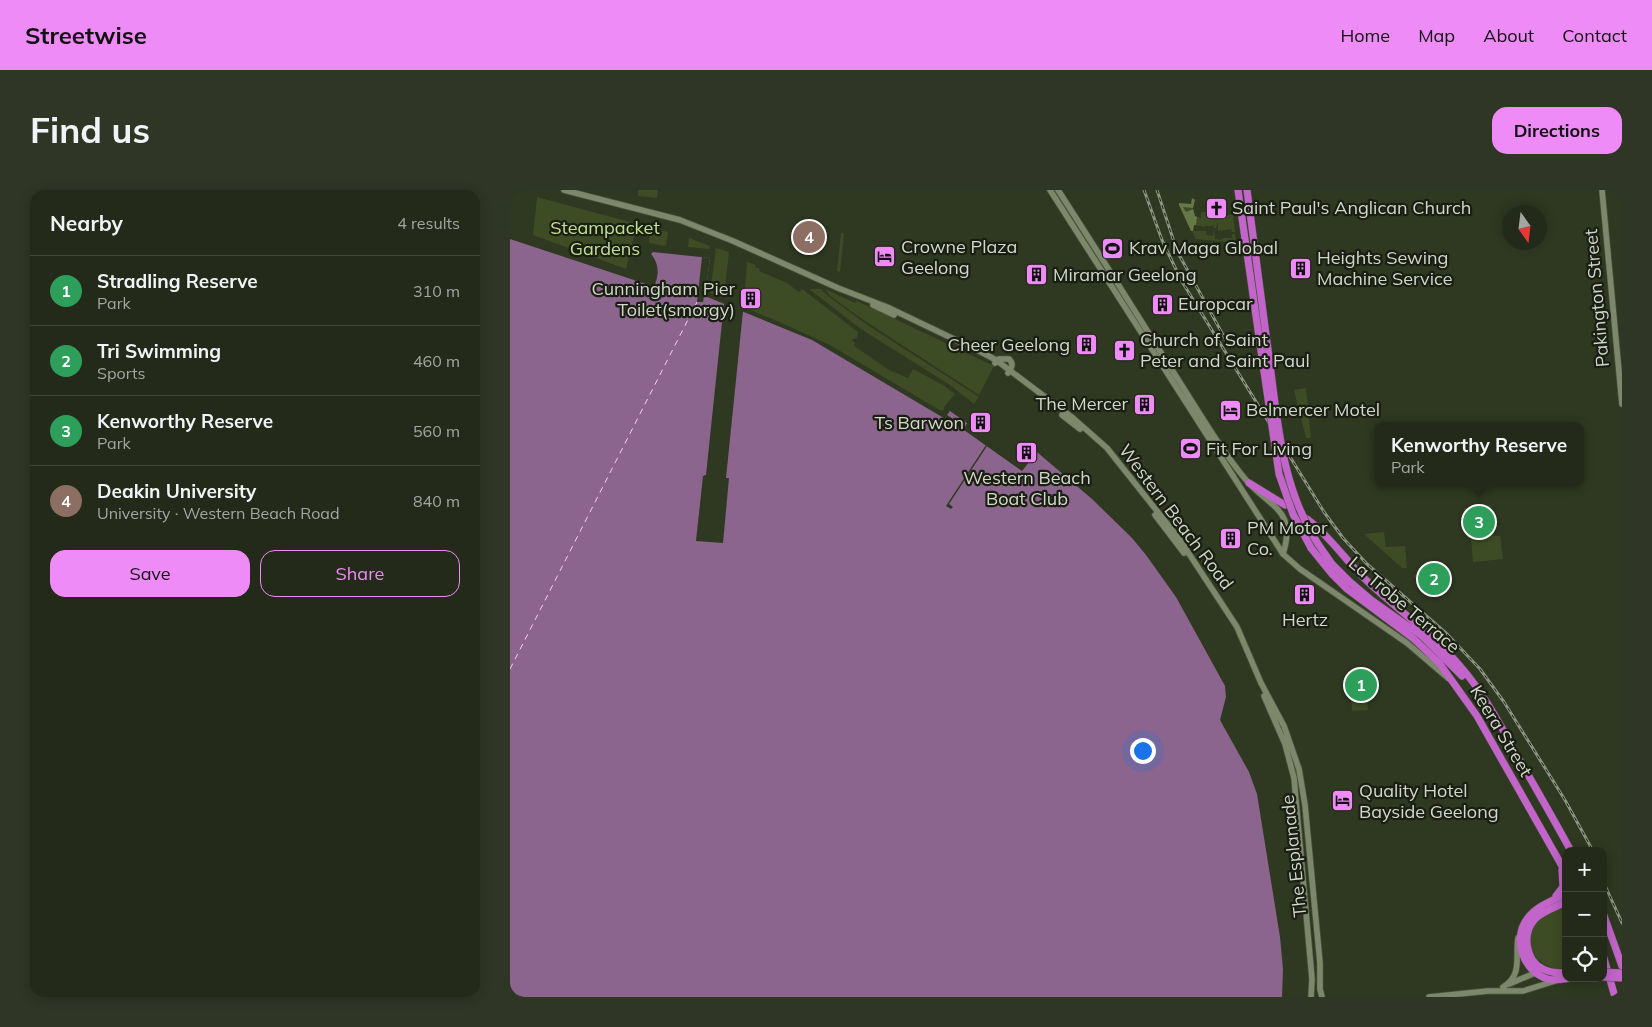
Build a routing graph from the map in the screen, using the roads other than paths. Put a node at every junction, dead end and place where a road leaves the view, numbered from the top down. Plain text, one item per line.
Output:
1 (564, 190) edge
2 (1050, 190) edge
3 (1058, 190) edge
4 (1238, 190) edge
5 (1247, 190) edge
6 (1602, 190) edge
7 (1104, 268) junction
8 (1266, 358) junction
9 (1167, 368) junction
10 (1622, 404) edge
11 (1249, 483) junction
12 (1285, 505) dead end
13 (1308, 519) dead end
14 (1314, 546) junction
15 (1283, 554) junction
16 (1453, 683) junction
17 (1494, 715) junction
18 (1278, 720) junction
19 (1569, 847) edge
20 (1560, 863) junction
21 (1562, 866) edge
22 (1562, 896) edge
23 (1562, 904) edge
24 (1544, 905) junction
25 (1554, 907) junction
26 (1562, 908) edge
27 (1524, 923) junction
28 (1607, 924) edge
29 (1622, 966) edge
30 (1607, 969) edge
31 (1517, 971) junction
32 (1547, 971) junction
33 (1607, 972) edge
34 (1535, 973) junction
35 (1562, 973) edge
36 (1622, 973) edge
37 (1607, 977) edge
38 (1562, 978) edge
39 (1622, 978) edge
40 (1562, 980) edge
41 (1518, 981) junction
42 (1503, 987) junction
43 (1523, 991) junction
44 (1488, 992) junction
45 (1312, 997) edge
46 (1320, 997) edge
47 (1429, 997) edge
48 (1615, 997) edge

1 - 18 street, Western Beach Road
2 - 7 street
3 - 7 street
4 - 8 highway, La Trobe Terrace
5 - 8 highway, La Trobe Terrace
6 - 10 street, Pakington Street
7 - 9 street
8 - 14 highway, La Trobe Terrace, bridge
9 - 11 street
9 - 15 street, Keera Street
11 - 12 highway
11 - 15 street
13 - 17 highway
14 - 16 highway, La Trobe Terrace
14 - 17 highway, La Trobe Terrace
15 - 16 street, Keera Street
16 - 20 highway, Keera Street
17 - 19 highway, Keera Street
18 - 45 street, The Esplanade
18 - 46 street, The Esplanade
20 - 21 highway, Keera Street
20 - 24 highway
22 - 24 highway
23 - 25 highway
24 - 27 highway
25 - 26 highway
25 - 32 highway
27 - 31 street
27 - 34 highway
28 - 29 highway
30 - 48 highway
31 - 41 street
31 - 42 street
32 - 34 highway
32 - 35 highway
33 - 36 highway, bridge
34 - 38 highway
34 - 41 street
37 - 39 highway, bridge
40 - 43 street
41 - 42 street
41 - 43 street
42 - 44 street
43 - 44 street
44 - 47 street
45 - 46 street

